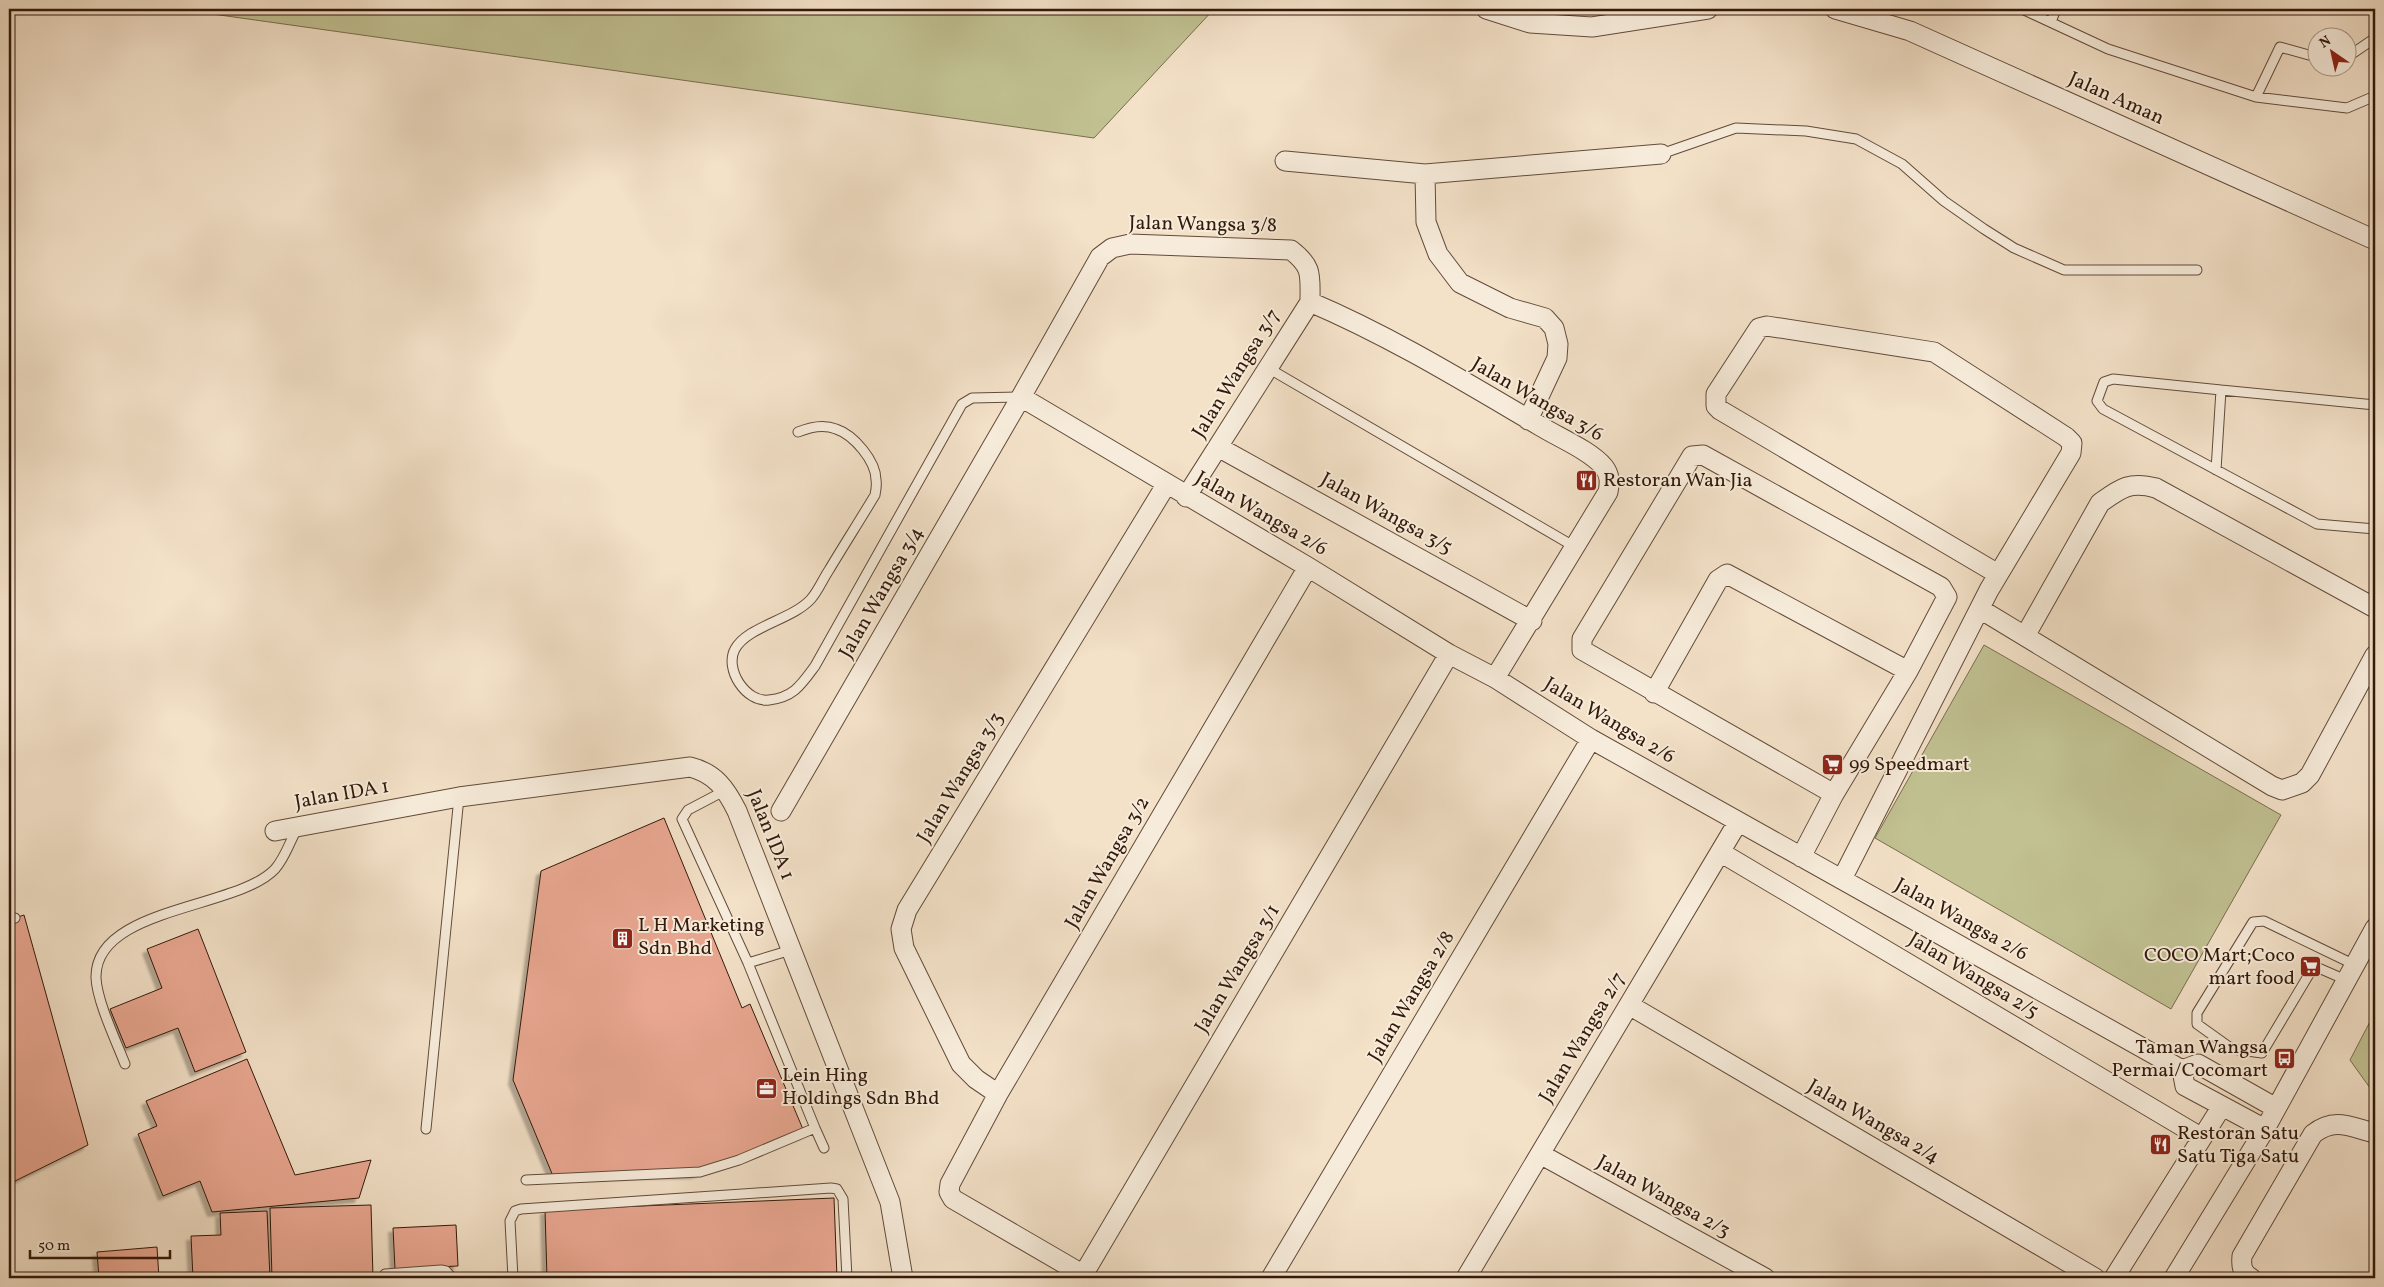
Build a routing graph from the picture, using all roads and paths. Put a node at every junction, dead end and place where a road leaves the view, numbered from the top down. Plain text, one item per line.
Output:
1 (1486, 9) edge
2 (1708, 9) edge
3 (1835, 9) edge
4 (2022, 9) edge
5 (2056, 9) edge
6 (2051, 22) junction
7 (2375, 38) edge
8 (2356, 51) edge
9 (2306, 54) edge
10 (2375, 96) edge
11 (2256, 97) junction
12 (1661, 154) joint
13 (1285, 161) dead end
14 (1425, 174) junction
15 (2375, 240) edge
16 (2197, 270) dead end
17 (1310, 302) junction
18 (1268, 368) junction
19 (2221, 390) junction
20 (1021, 397) junction
21 (2375, 404) edge
22 (1528, 420) junction
23 (798, 432) dead end
24 (1218, 447) junction
25 (2216, 470) junction
26 (1166, 485) junction
27 (1186, 497) junction
28 (2375, 529) edge
29 (1575, 548) junction
30 (1308, 567) junction
31 (1998, 574) junction
32 (2375, 608) edge
33 (1980, 609) junction
34 (1532, 621) junction
35 (2025, 636) junction
36 (1449, 654) junction
37 (2375, 655) edge
38 (1908, 671) junction
39 (1495, 678) junction
40 (1654, 693) junction
41 (1591, 739) junction
42 (726, 790) junction
43 (1834, 794) junction
44 (459, 797) junction
45 (781, 811) dead end
46 (1738, 822) junction
47 (298, 826) junction
48 (275, 831) dead end
49 (1720, 852) junction
50 (1801, 856) junction
51 (1842, 879) junction
52 (2375, 928) edge
53 (792, 950) junction
54 (748, 963) junction
55 (2351, 972) junction
56 (1629, 1006) junction
57 (125, 1064) dead end
58 (2182, 1070) junction
59 (998, 1094) junction
60 (2222, 1106) junction
61 (2276, 1108) junction
62 (815, 1128) junction
63 (426, 1129) dead end
64 (2265, 1129) junction
65 (2375, 1133) edge
66 (2202, 1138) junction
67 (824, 1148) dead end
68 (1540, 1154) junction
69 (526, 1180) dead end
70 (385, 1274) dead end
71 (400, 1275) edge
72 (2248, 1275) edge
73 (1086, 1276) edge
74 (452, 1278) edge
75 (513, 1278) edge
76 (847, 1278) edge
77 (903, 1278) edge
78 (1271, 1278) edge
79 (1466, 1278) edge
80 (1765, 1278) edge
81 (2095, 1278) edge
82 (2114, 1278) edge
83 (2174, 1278) edge

1 - 2 street
3 - 15 street, Jalan Aman
4 - 6 lane
5 - 6 lane
6 - 11 lane
7 - 8 lane
9 - 11 lane
10 - 11 lane
12 - 14 street
12 - 16 lane
13 - 14 street
14 - 22 street
17 - 18 street, Jalan Wangsa 3/7
17 - 20 street, Jalan Wangsa 3/8
17 - 22 street, Jalan Wangsa 3/6
18 - 24 street, Jalan Wangsa 3/7
18 - 29 lane
19 - 21 lane
19 - 25 lane
19 - 25 lane
20 - 23 lane
20 - 26 street, Jalan Wangsa 2/6
20 - 45 street, Jalan Wangsa 3/4
22 - 29 street, Jalan Wangsa 3/6
24 - 27 street, Jalan Wangsa 3/7
24 - 34 street, Jalan Wangsa 3/5
25 - 28 lane
26 - 27 street, Jalan Wangsa 2/6
26 - 59 street, Jalan Wangsa 3/3
27 - 30 street, Jalan Wangsa 2/6
29 - 34 street, Jalan Wangsa 3/6
30 - 36 street, Jalan Wangsa 2/6
30 - 59 street, Jalan Wangsa 3/2
31 - 31 street
31 - 33 street
32 - 35 street
33 - 35 street
33 - 51 street
34 - 39 street, Jalan Wangsa 3/6
35 - 37 street
36 - 39 street, Jalan Wangsa 2/6
36 - 73 street, Jalan Wangsa 3/1
38 - 40 street
38 - 40 street
38 - 43 street
39 - 41 street, Jalan Wangsa 2/6
40 - 43 street
41 - 46 street, Jalan Wangsa 2/6
41 - 78 street, Jalan Wangsa 2/8
42 - 44 street, Jalan IDA 1
42 - 53 street, Jalan IDA 1
42 - 54 lane
43 - 50 street
44 - 47 street, Jalan IDA 1
44 - 63 lane
46 - 49 street, Jalan Wangsa 2/7
46 - 50 street, Jalan Wangsa 2/6
47 - 48 street, Jalan IDA 1
47 - 57 lane
49 - 56 street, Jalan Wangsa 2/7
49 - 66 street, Jalan Wangsa 2/5
50 - 51 street, Jalan Wangsa 2/6
51 - 58 street, Jalan Wangsa 2/6
52 - 55 street
53 - 54 lane
53 - 77 street, Jalan IDA 1
54 - 62 lane
55 - 55 lane
55 - 61 street
56 - 68 street, Jalan Wangsa 2/7
56 - 81 street, Jalan Wangsa 2/4
58 - 60 street
58 - 61 street
59 - 73 street, Jalan Wangsa 3/2
60 - 64 street
60 - 66 street
61 - 64 street
62 - 67 lane
62 - 69 lane
64 - 83 street
65 - 72 street
66 - 82 street
68 - 79 street, Jalan Wangsa 2/7
68 - 80 street, Jalan Wangsa 2/3
70 - 71 lane
71 - 74 lane
75 - 76 lane

